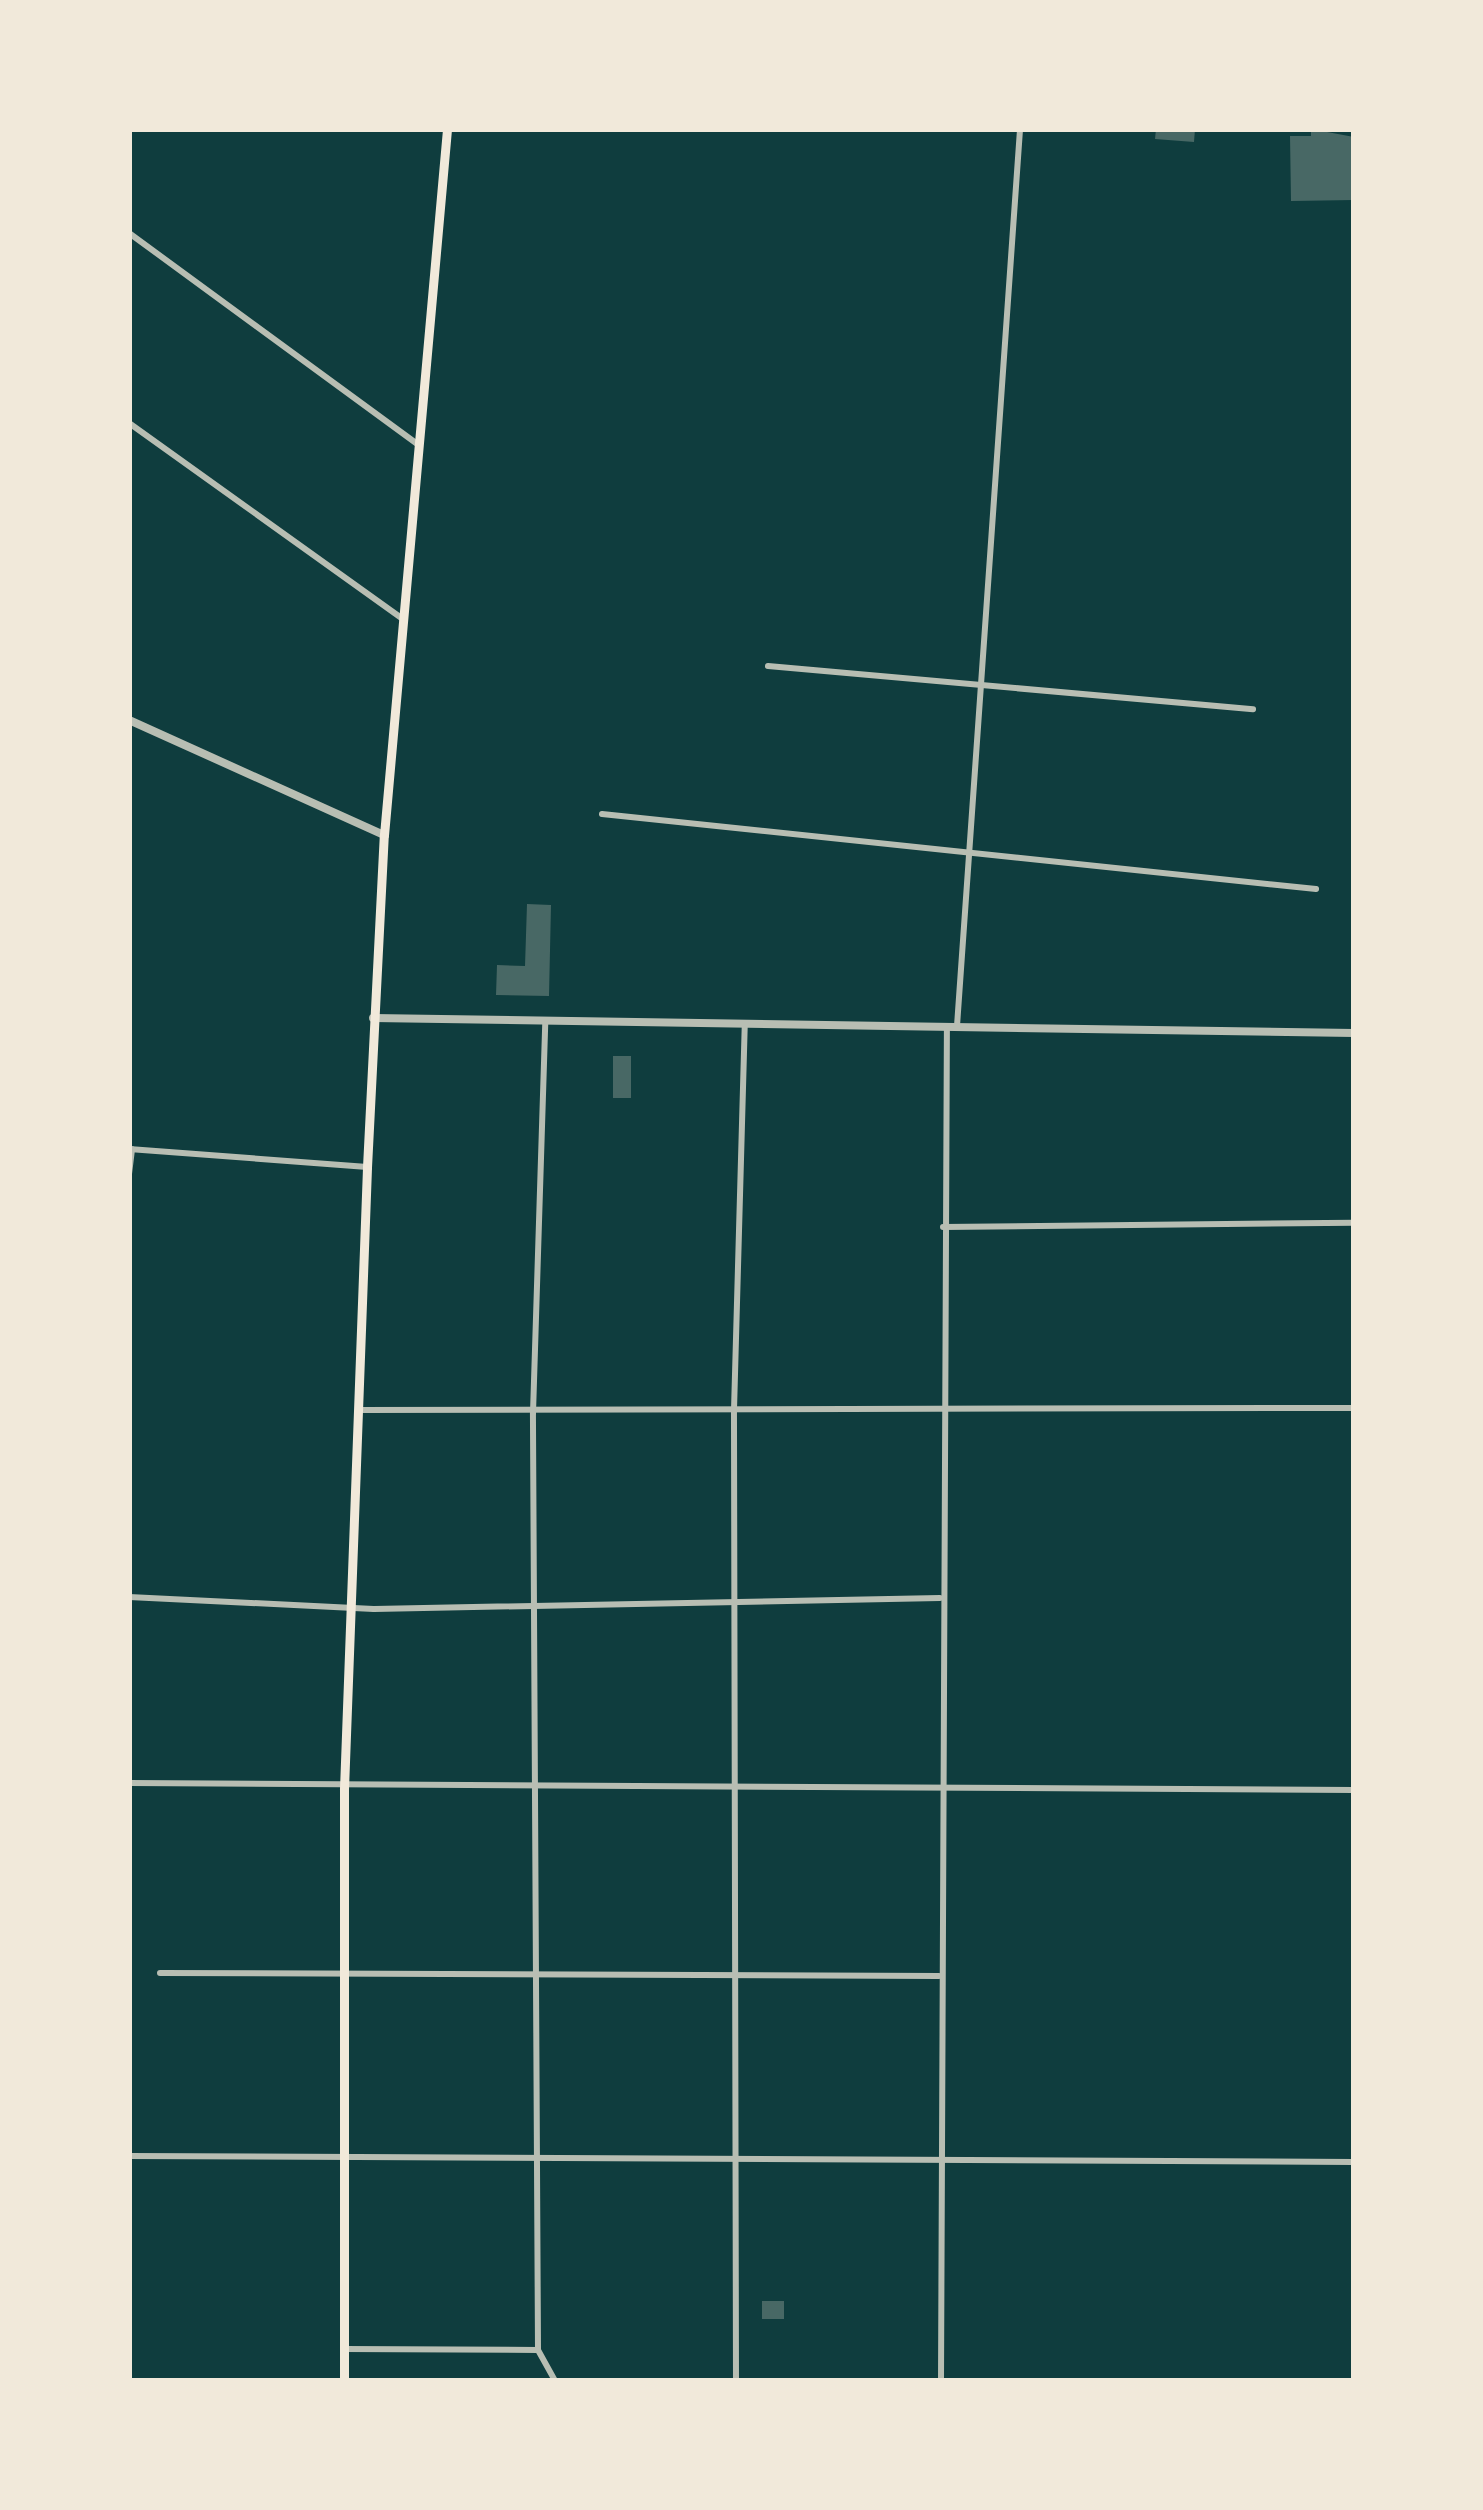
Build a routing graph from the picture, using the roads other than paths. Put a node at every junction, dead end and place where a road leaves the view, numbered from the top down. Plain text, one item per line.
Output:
1 (447, 129) edge
2 (1021, 129) edge
3 (129, 233) edge
4 (129, 423) edge
5 (416, 443) junction
6 (401, 618) junction
7 (768, 666) dead end
8 (979, 688) junction
9 (1253, 710) dead end
10 (129, 720) edge
11 (602, 814) dead end
12 (384, 835) junction
13 (964, 858) junction
14 (1316, 889) dead end
15 (374, 1018) junction
16 (545, 1021) junction
17 (745, 1024) junction
18 (952, 1026) junction
19 (1354, 1033) edge
20 (130, 1149) edge
21 (367, 1167) junction
22 (129, 1174) edge
23 (1354, 1222) edge
24 (943, 1227) junction
25 (1354, 1408) edge
26 (359, 1410) junction
27 (734, 1410) junction
28 (940, 1412) junction
29 (533, 1413) junction
30 (129, 1597) edge
31 (940, 1598) junction
32 (735, 1601) junction
33 (352, 1603) junction
34 (533, 1604) junction
35 (129, 1783) edge
36 (738, 1786) junction
37 (537, 1787) junction
38 (344, 1790) junction
39 (941, 1790) junction
40 (1354, 1790) edge
41 (342, 1972) junction
42 (160, 1973) dead end
43 (734, 1974) junction
44 (536, 1976) junction
45 (940, 1976) junction
46 (129, 2156) edge
47 (342, 2158) junction
48 (939, 2161) junction
49 (1354, 2162) edge
50 (535, 2163) junction
51 (731, 2163) junction
52 (344, 2349) junction
53 (538, 2350) junction
54 (344, 2381) edge
55 (554, 2381) edge
56 (736, 2381) edge
57 (941, 2381) edge

1 - 5 highway
2 - 8 street
3 - 5 street
4 - 6 street
5 - 6 highway
6 - 12 highway
7 - 8 street
8 - 9 street
8 - 13 street
10 - 12 street
11 - 13 street
12 - 15 highway
13 - 14 street
13 - 18 street
15 - 16 street
15 - 21 highway
16 - 17 street
16 - 29 street
17 - 18 street
17 - 27 street
18 - 19 street
18 - 24 street
20 - 21 street
20 - 22 street
21 - 26 highway
23 - 24 street
24 - 28 street
25 - 28 street
26 - 29 street
26 - 33 highway
27 - 28 street
27 - 29 street
27 - 32 street
28 - 31 street
29 - 34 street
30 - 33 street
31 - 32 street
31 - 39 street
32 - 34 street
32 - 36 street
33 - 34 street
33 - 38 highway
34 - 37 street
35 - 38 street
36 - 37 street
36 - 39 street
36 - 43 street
37 - 38 street
37 - 44 street
38 - 41 highway
39 - 40 street
39 - 45 street
41 - 42 street
41 - 44 street
41 - 47 highway
43 - 44 street
43 - 45 street
43 - 51 street
44 - 50 street
45 - 48 street
46 - 47 street
47 - 50 street
47 - 52 highway
48 - 49 street
48 - 51 street
48 - 57 street
50 - 51 street
50 - 53 street
51 - 56 street
52 - 53 street
52 - 54 highway
53 - 55 street

